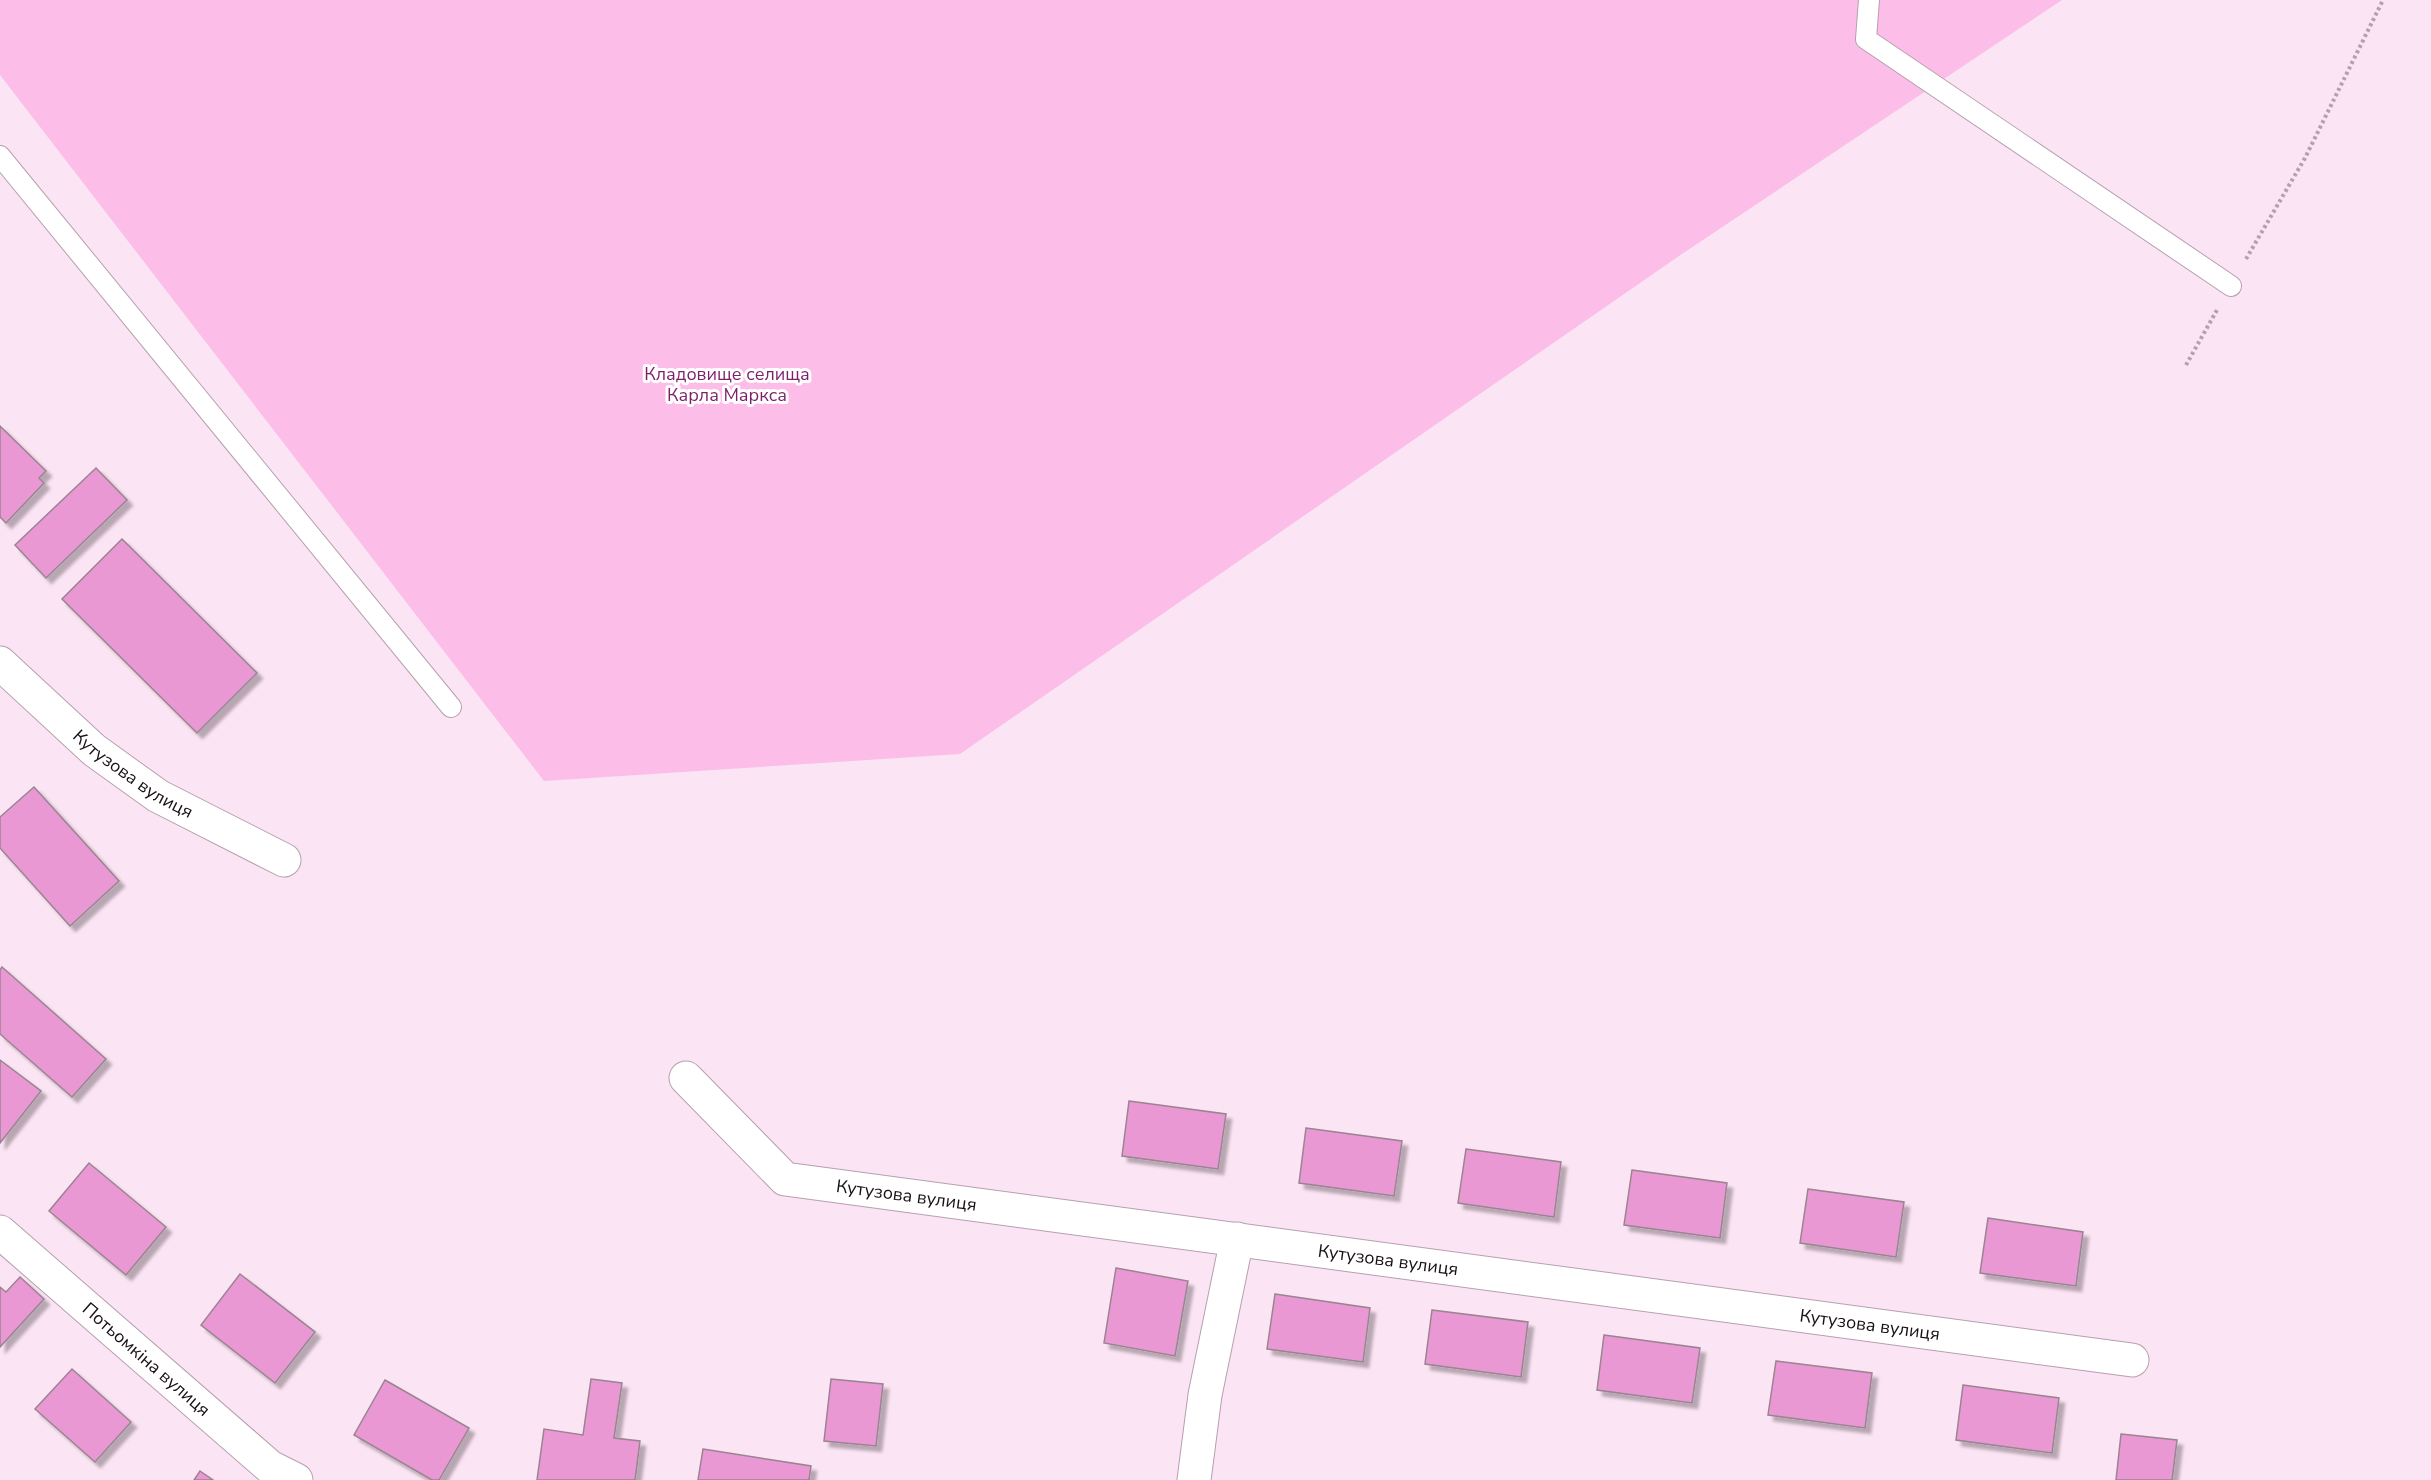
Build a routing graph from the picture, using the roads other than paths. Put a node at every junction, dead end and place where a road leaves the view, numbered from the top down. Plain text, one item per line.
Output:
1 (1869, 0) edge
2 (0, 156) edge
3 (2231, 286) road end
4 (0, 663) edge
5 (452, 707) dead end
6 (284, 861) dead end
7 (686, 1078) dead end
8 (0, 1232) edge
9 (1237, 1239) junction
10 (2132, 1360) dead end
11 (296, 1480) edge
12 (1194, 1480) edge

1 - 3 lane
2 - 5 lane
4 - 6 street, Кутузова вулиця
7 - 9 street, Кутузова вулиця
8 - 11 street, Потьомкіна вулиця
9 - 10 street, Кутузова вулиця
9 - 12 street

